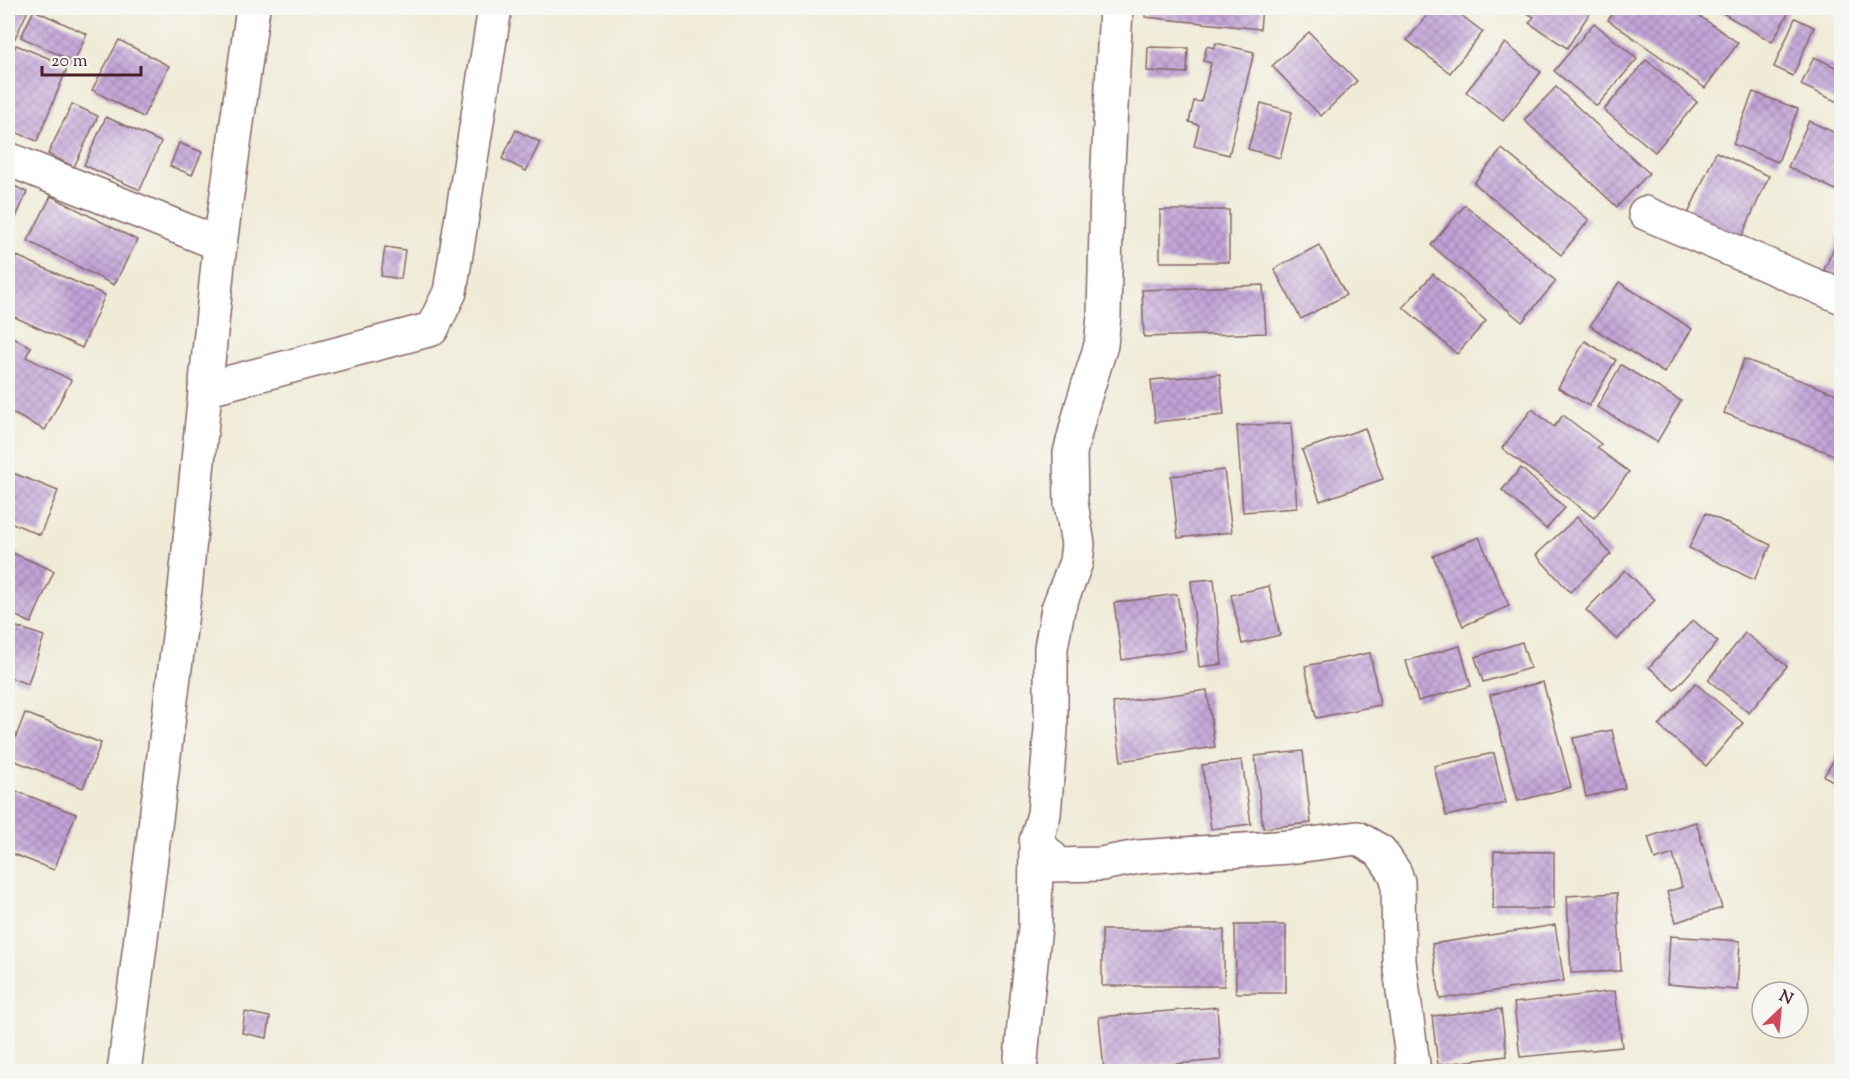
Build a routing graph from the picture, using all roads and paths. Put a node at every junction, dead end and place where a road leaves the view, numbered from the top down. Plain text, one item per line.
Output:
1 (253, 8) edge
2 (495, 8) edge
3 (1116, 8) edge
4 (8, 159) edge
5 (1646, 213) dead end
6 (220, 244) junction
7 (1842, 297) edge
8 (205, 389) junction
9 (1036, 842) junction
10 (124, 1071) edge
11 (1020, 1071) edge
12 (1414, 1071) edge

1 - 6 street
2 - 8 street
3 - 9 street
4 - 6 street
5 - 7 street
6 - 8 street
8 - 10 street
9 - 11 street
9 - 12 street

